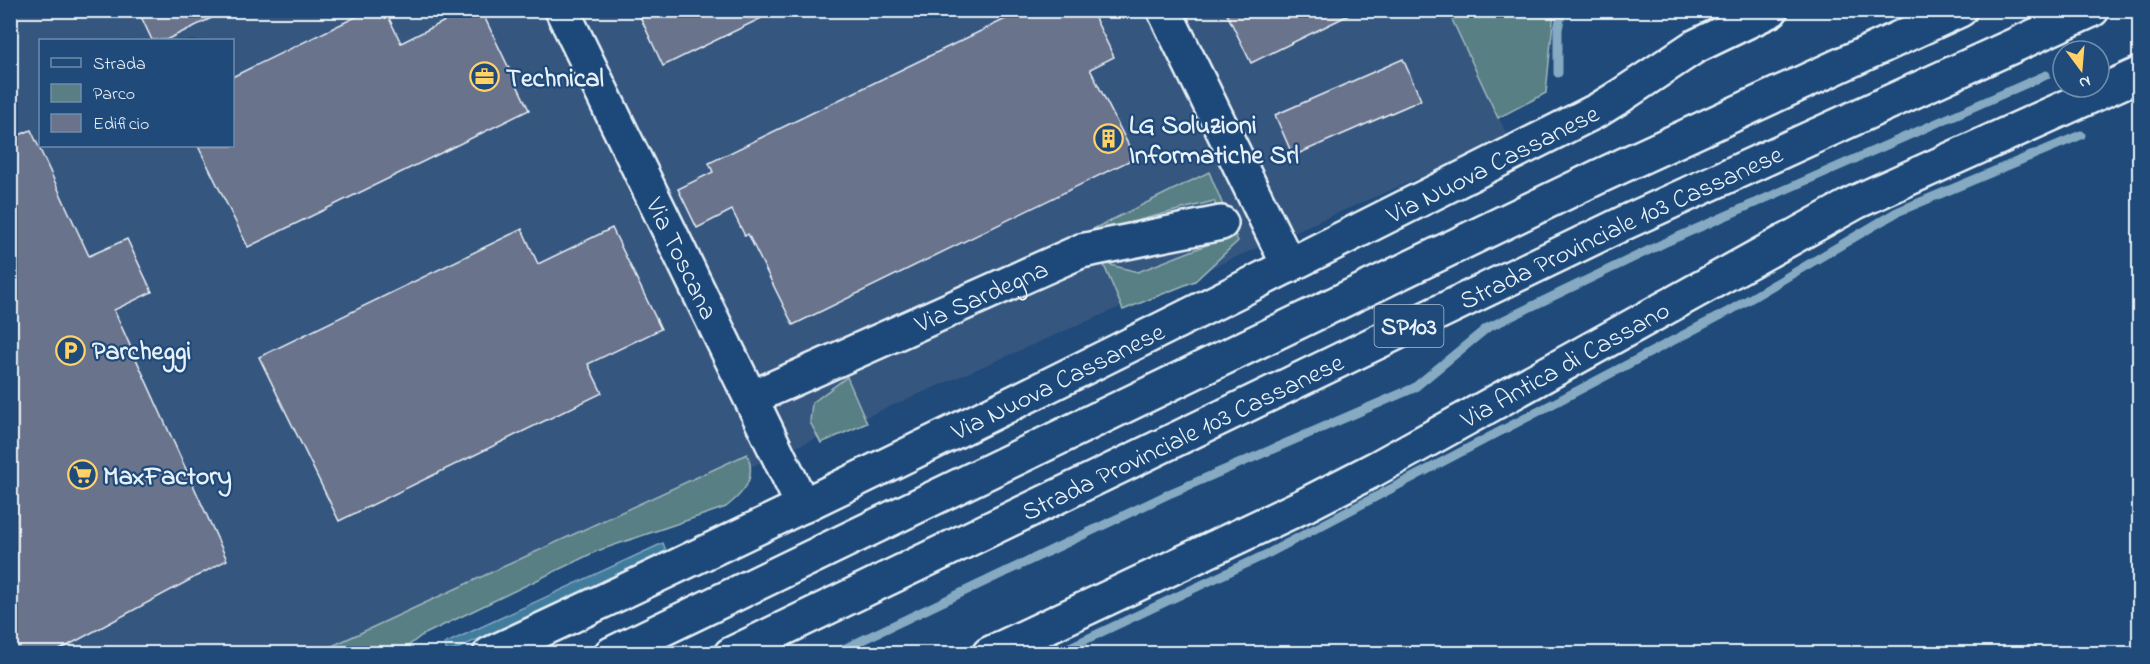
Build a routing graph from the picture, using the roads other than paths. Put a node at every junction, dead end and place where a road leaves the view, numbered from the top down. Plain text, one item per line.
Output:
1 (562, 10) edge
2 (1164, 10) edge
3 (1771, 10) edge
4 (1960, 10) edge
5 (2092, 10) edge
6 (2139, 74) edge
7 (1221, 223) dead end
8 (1289, 266) junction
9 (751, 398) junction
10 (803, 506) junction
11 (490, 654) edge
12 (611, 654) edge
13 (731, 654) edge
14 (989, 654) edge

1 - 9 main road, Via Toscana
2 - 8 main road
3 - 8 main road, Via Nuova Cassanese
4 - 12 main road, Strada Provinciale 103 Cassanese / SP103
5 - 13 main road, Strada Provinciale 103 Cassanese / SP103
6 - 14 main road, Via Antica di Cassano
7 - 9 main road, Via Sardegna
8 - 10 main road, Via Nuova Cassanese
9 - 10 main road, Via Toscana
10 - 11 main road, Via Nuova Cassanese

